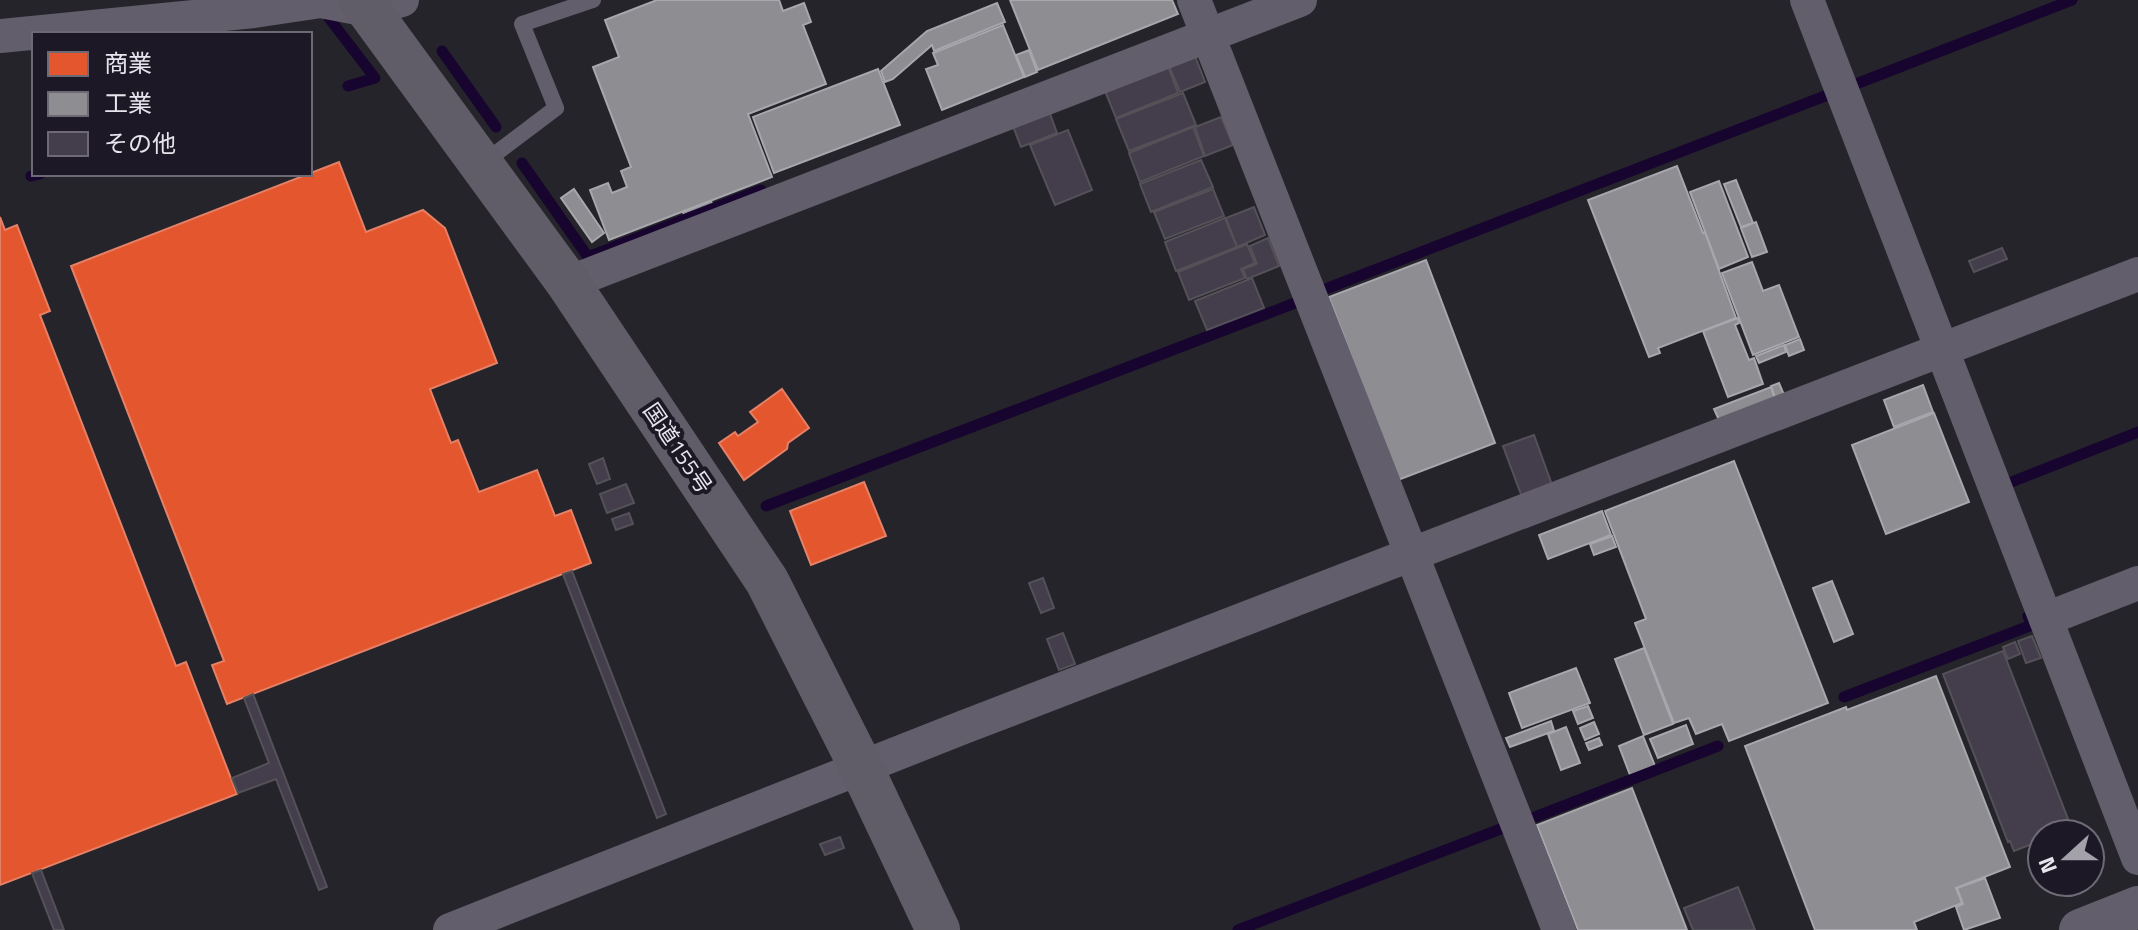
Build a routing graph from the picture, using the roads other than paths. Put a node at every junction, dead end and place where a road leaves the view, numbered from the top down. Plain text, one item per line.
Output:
1 (593, 0) edge
2 (1194, 0) edge
3 (1300, 0) edge
4 (1807, 0) edge
5 (377, 3) edge
6 (41, 32) edge
7 (32, 33) edge
8 (1208, 35) junction
9 (0, 36) edge
10 (481, 165) junction
11 (2138, 274) edge
12 (568, 283) junction
13 (1942, 350) junction
14 (1412, 554) junction
15 (2138, 583) edge
16 (2046, 619) junction
17 (861, 767) junction
18 (2138, 858) edge
19 (2138, 907) edge
20 (450, 930) edge
21 (938, 930) edge
22 (1559, 930) edge
23 (2080, 930) edge

1 - 10 lane
2 - 8 street
3 - 8 street
4 - 13 street
5 - 6 street
5 - 10 highway, 国道155号
7 - 9 street
8 - 12 street
8 - 14 street
10 - 12 highway, 国道155号
11 - 13 street
12 - 17 highway, 国道155号
13 - 14 street
13 - 16 street
14 - 17 street
14 - 22 street
15 - 16 street
16 - 18 street
17 - 20 street
17 - 21 highway, 国道155号
19 - 23 street

